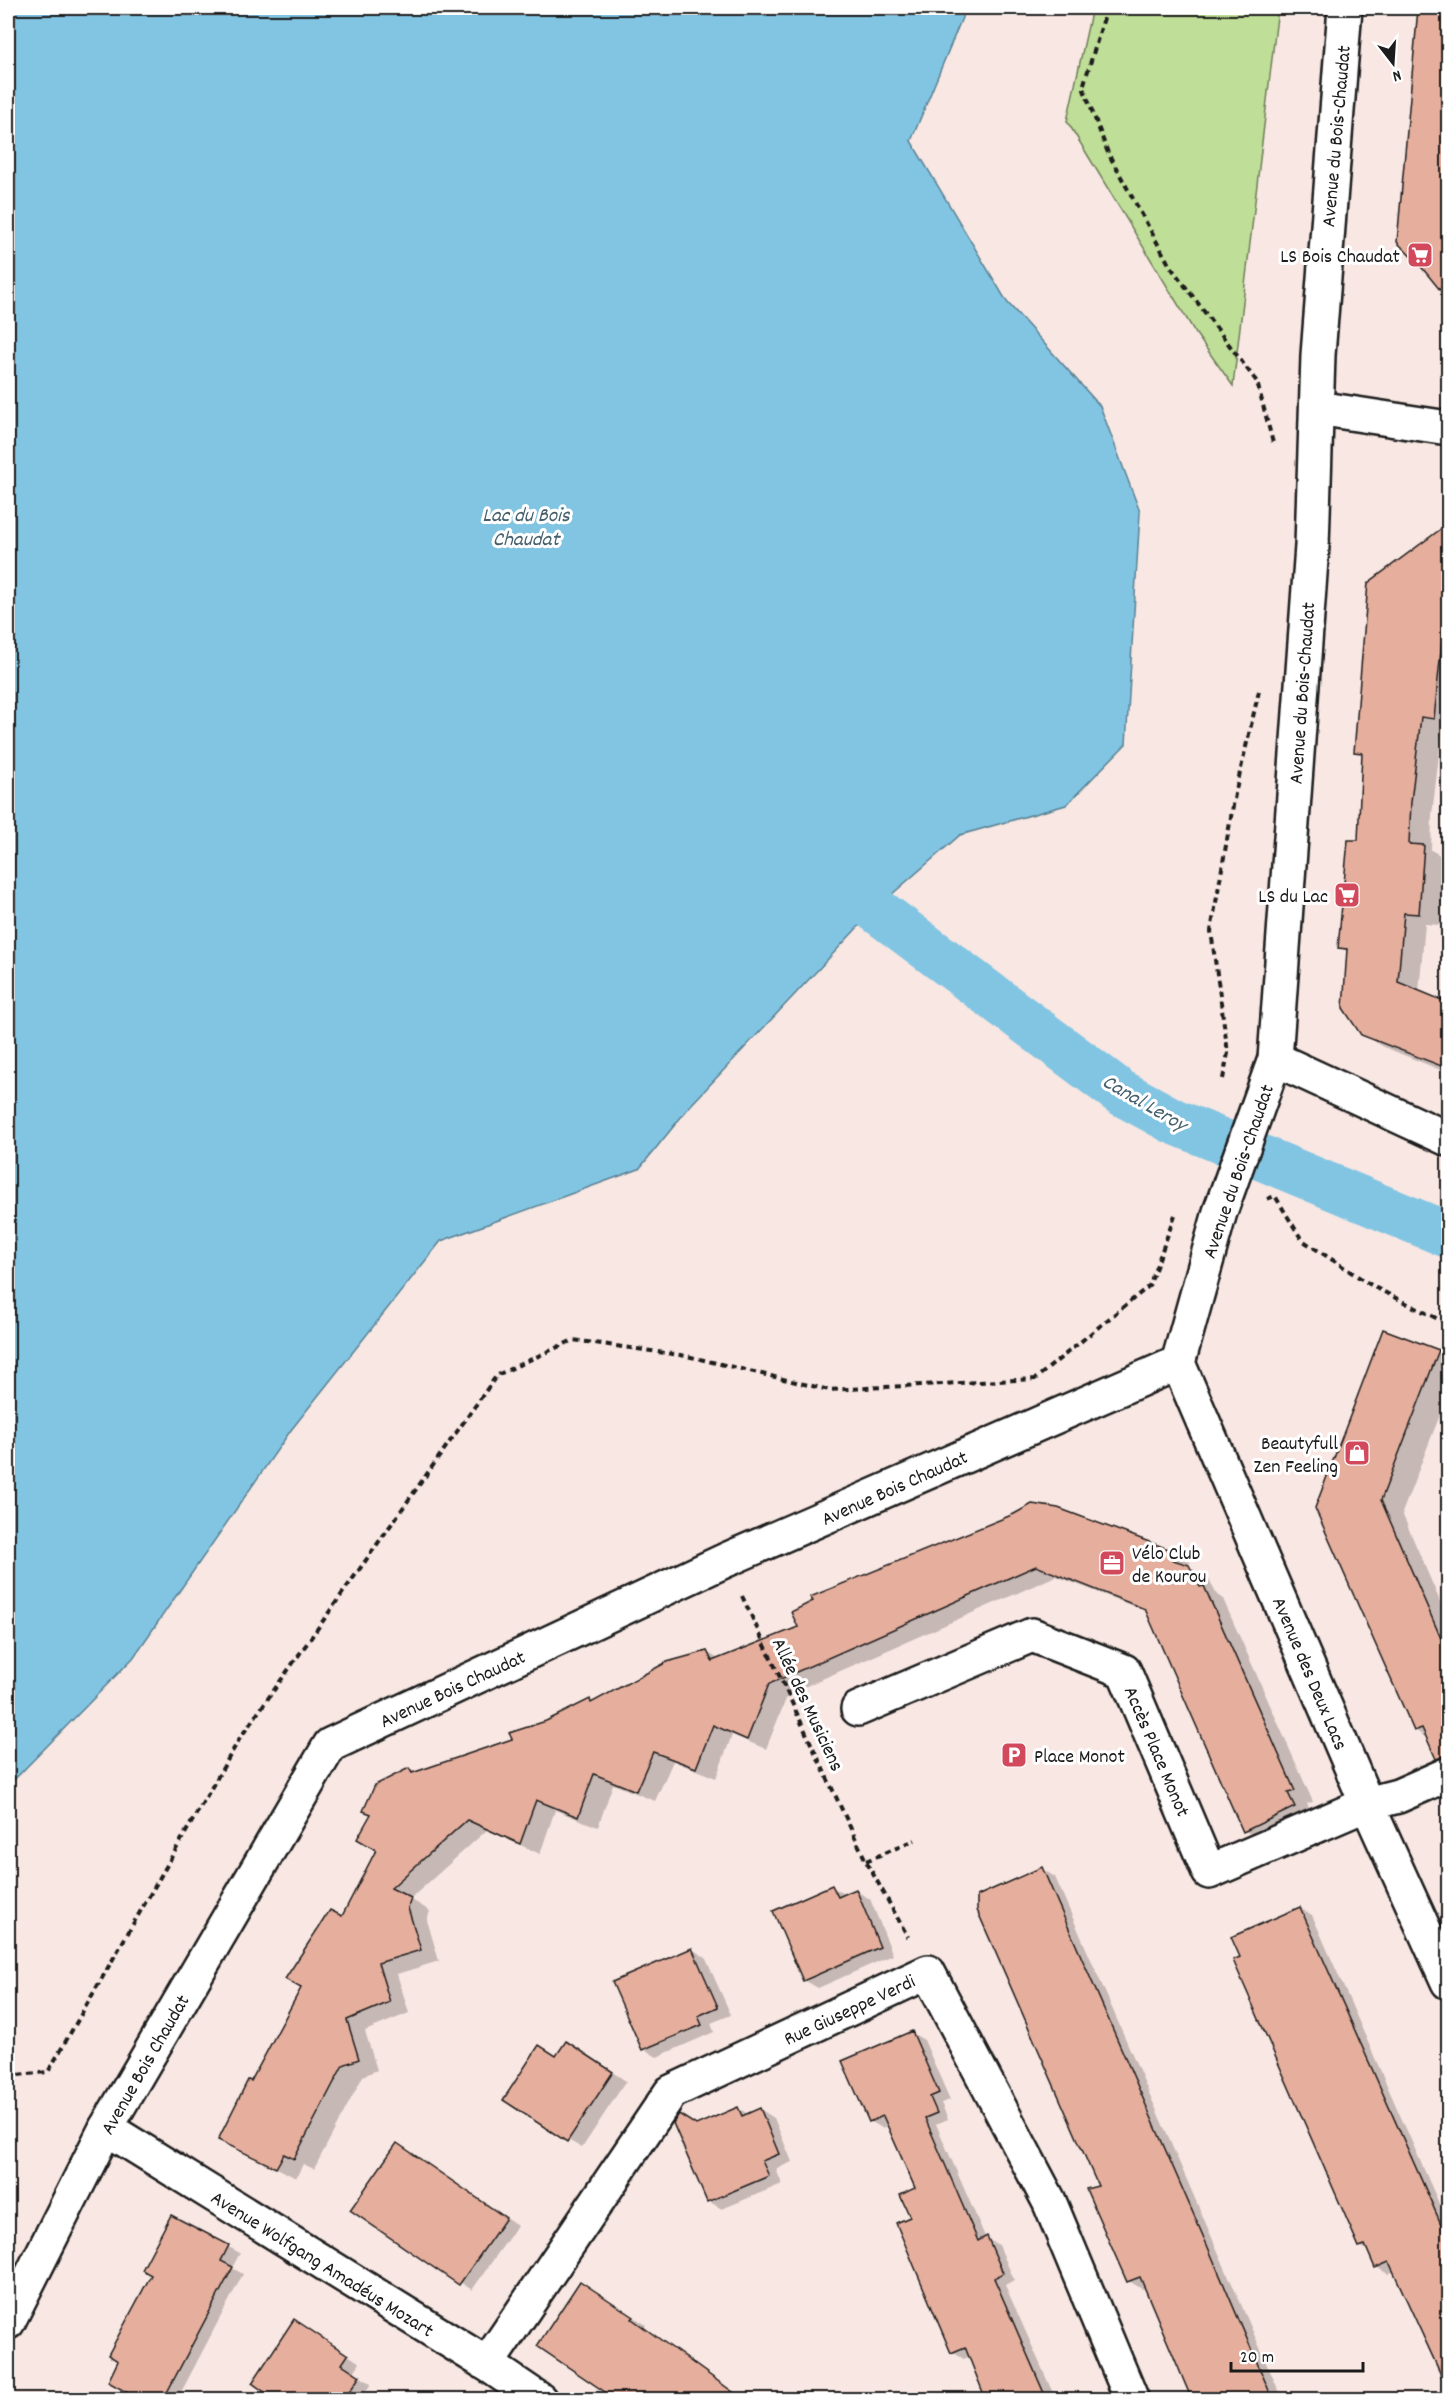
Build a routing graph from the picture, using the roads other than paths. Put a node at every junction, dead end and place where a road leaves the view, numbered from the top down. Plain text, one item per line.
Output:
1 (1345, 8) edge
2 (1317, 408) junction
3 (1449, 428) edge
4 (1275, 1059) junction
5 (1449, 1139) edge
6 (1178, 1363) junction
7 (858, 1708) dead end
8 (1449, 1774) edge
9 (1367, 1804) junction
10 (1449, 1982) edge
11 (106, 2128) junction
12 (8, 2322) edge
13 (487, 2364) junction
14 (540, 2400) edge
15 (1132, 2400) edge

1 - 2 street, Avenue du Bois-Chaudat
2 - 3 street
2 - 4 street, Avenue du Bois-Chaudat
4 - 5 street
4 - 6 street, Avenue du Bois-Chaudat
6 - 9 street, Avenue des Deux Lacs
6 - 11 street, Avenue Bois Chaudat
7 - 9 street, Accès Place Monot
8 - 9 street
9 - 10 street, Avenue des Deux Lacs
11 - 12 street, Avenue Bois Chaudat
11 - 13 street, Avenue Wolfgang Amadéus Mozart
13 - 14 street, Avenue Wolfgang Amadéus Mozart
13 - 15 street, Rue Giuseppe Verdi

